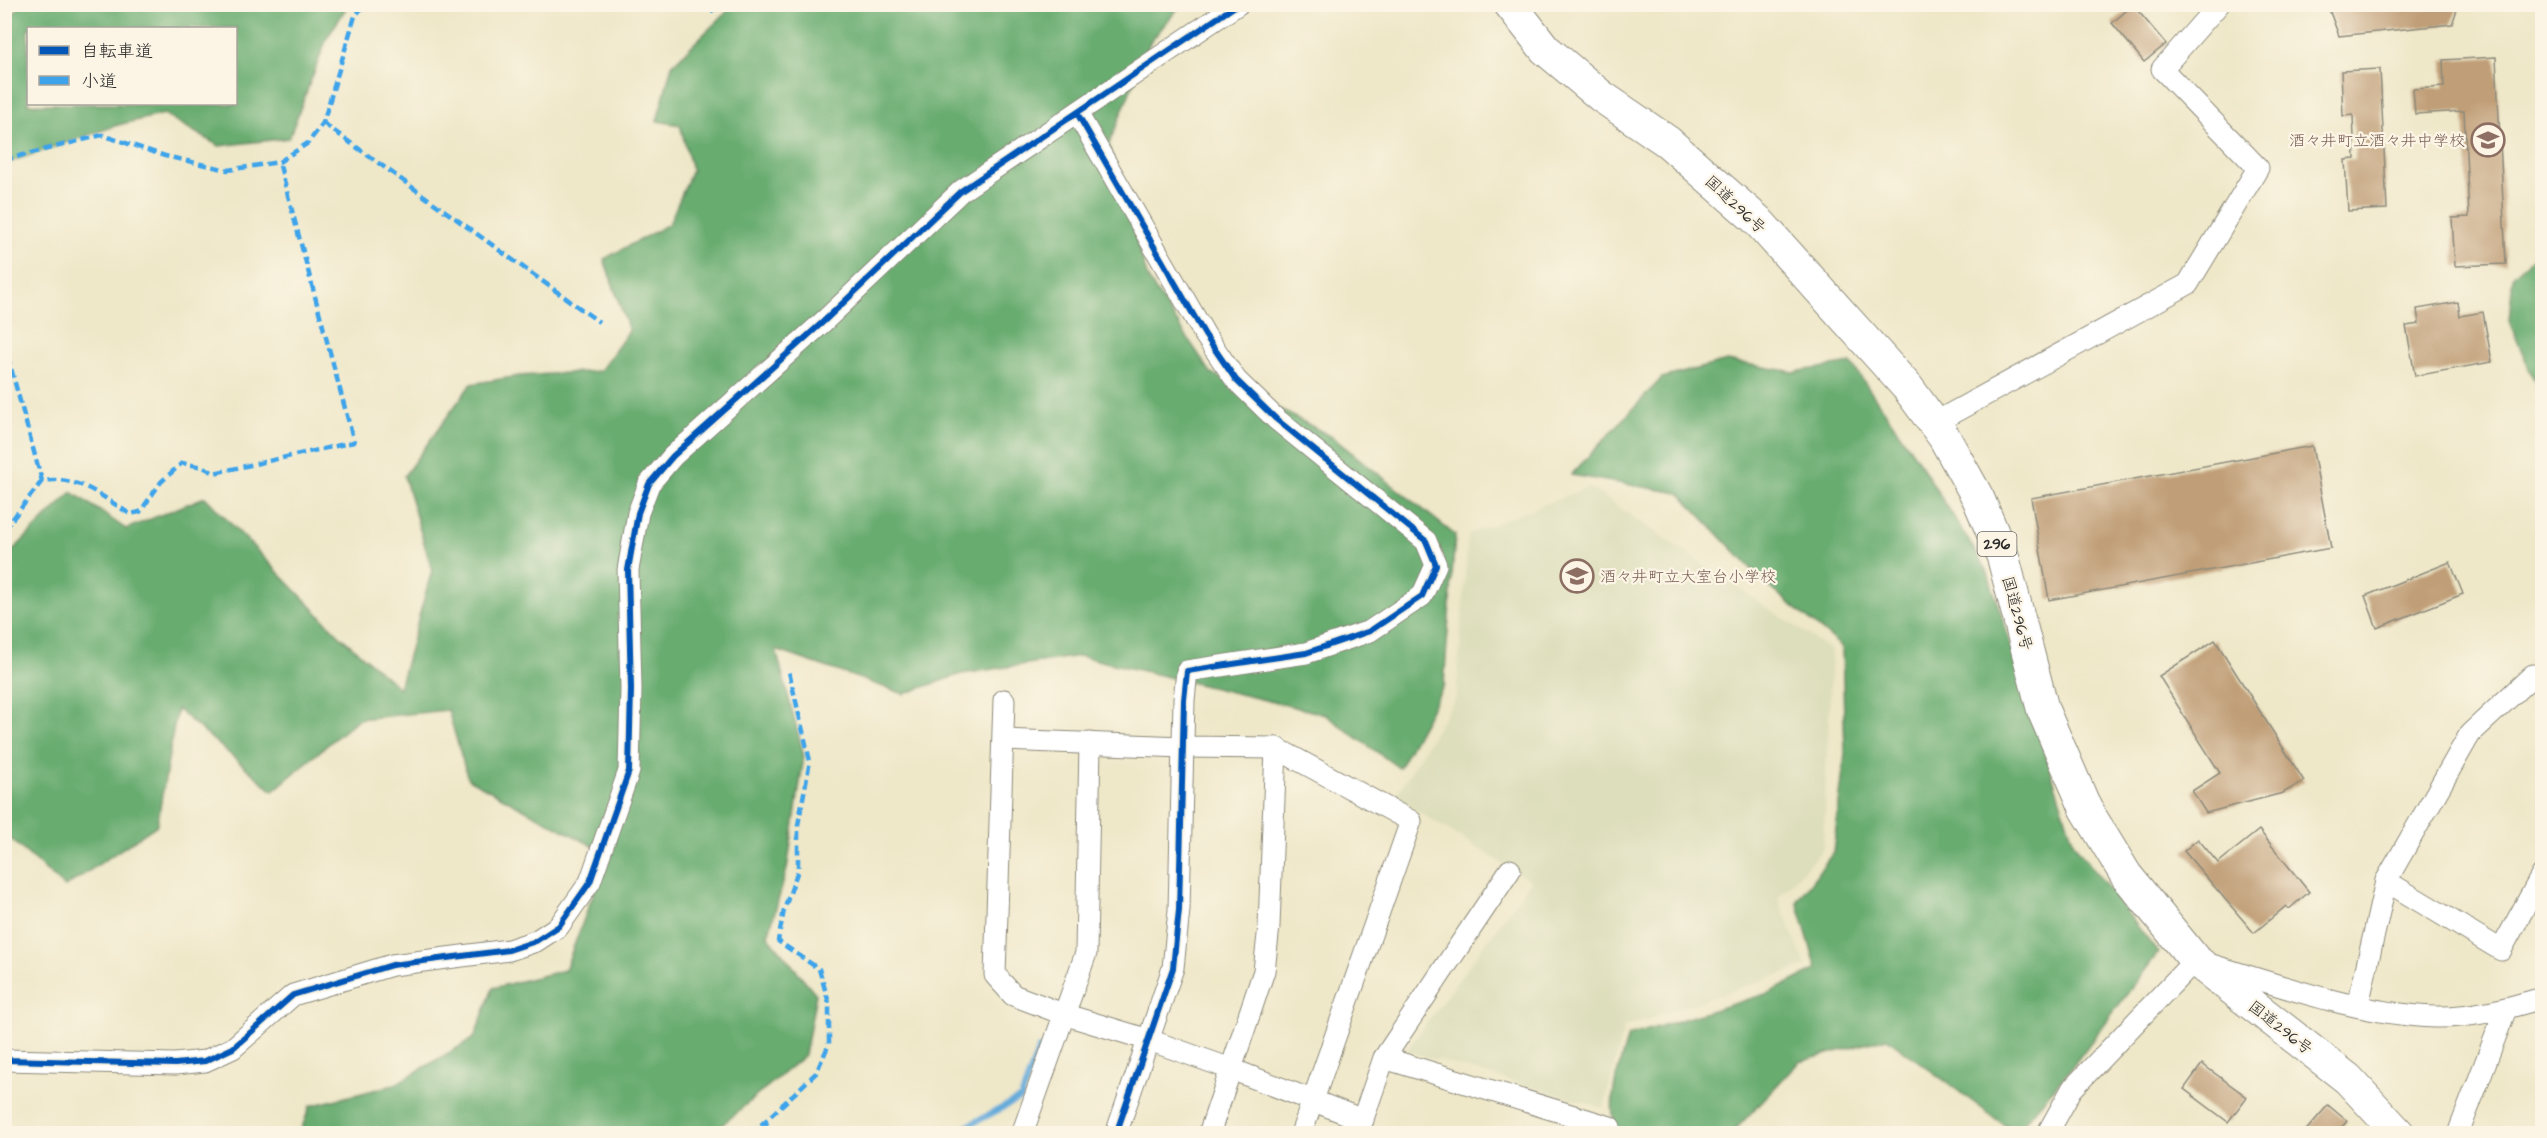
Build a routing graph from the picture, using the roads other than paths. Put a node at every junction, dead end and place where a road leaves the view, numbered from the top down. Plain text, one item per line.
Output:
1 (1238, 4) edge
2 (1510, 4) edge
3 (2219, 4) edge
4 (1077, 113) junction
5 (1934, 423) junction
6 (2542, 681) edge
7 (1004, 700) dead end
8 (1004, 740) junction
9 (1090, 743) junction
10 (1184, 747) junction
11 (1276, 748) junction
12 (1510, 870) dead end
13 (2542, 875) edge
14 (2386, 881) junction
15 (2195, 960) junction
16 (2542, 998) edge
17 (2358, 1005) junction
18 (2506, 1009) junction
19 (1064, 1014) junction
20 (1149, 1040) junction
21 (1383, 1058) junction
22 (4, 1060) edge
23 (1231, 1069) junction
24 (1312, 1100) junction
25 (1361, 1127) edge
26 (1022, 1134) edge
27 (1116, 1134) edge
28 (1209, 1134) edge
29 (1301, 1134) edge
30 (1610, 1134) edge
31 (2046, 1134) edge
32 (2399, 1134) edge
33 (2458, 1134) edge

1 - 4 street
2 - 5 highway, 国道296号 / 296
3 - 5 street
4 - 10 street
4 - 22 street
5 - 15 highway, 国道296号 / 296
6 - 14 street
7 - 8 street
8 - 9 street
8 - 19 street
9 - 10 street
9 - 19 street
10 - 11 street
10 - 20 street
11 - 23 street
11 - 24 street
12 - 21 street
13 - 14 street
14 - 17 street
15 - 17 street
15 - 31 street
15 - 32 highway, 国道296号 / 296
16 - 18 street
17 - 18 street
18 - 33 street
19 - 20 street
19 - 26 street
20 - 23 street
20 - 27 street
21 - 25 street
21 - 30 street
23 - 24 street
23 - 28 street
24 - 25 street
24 - 29 street

